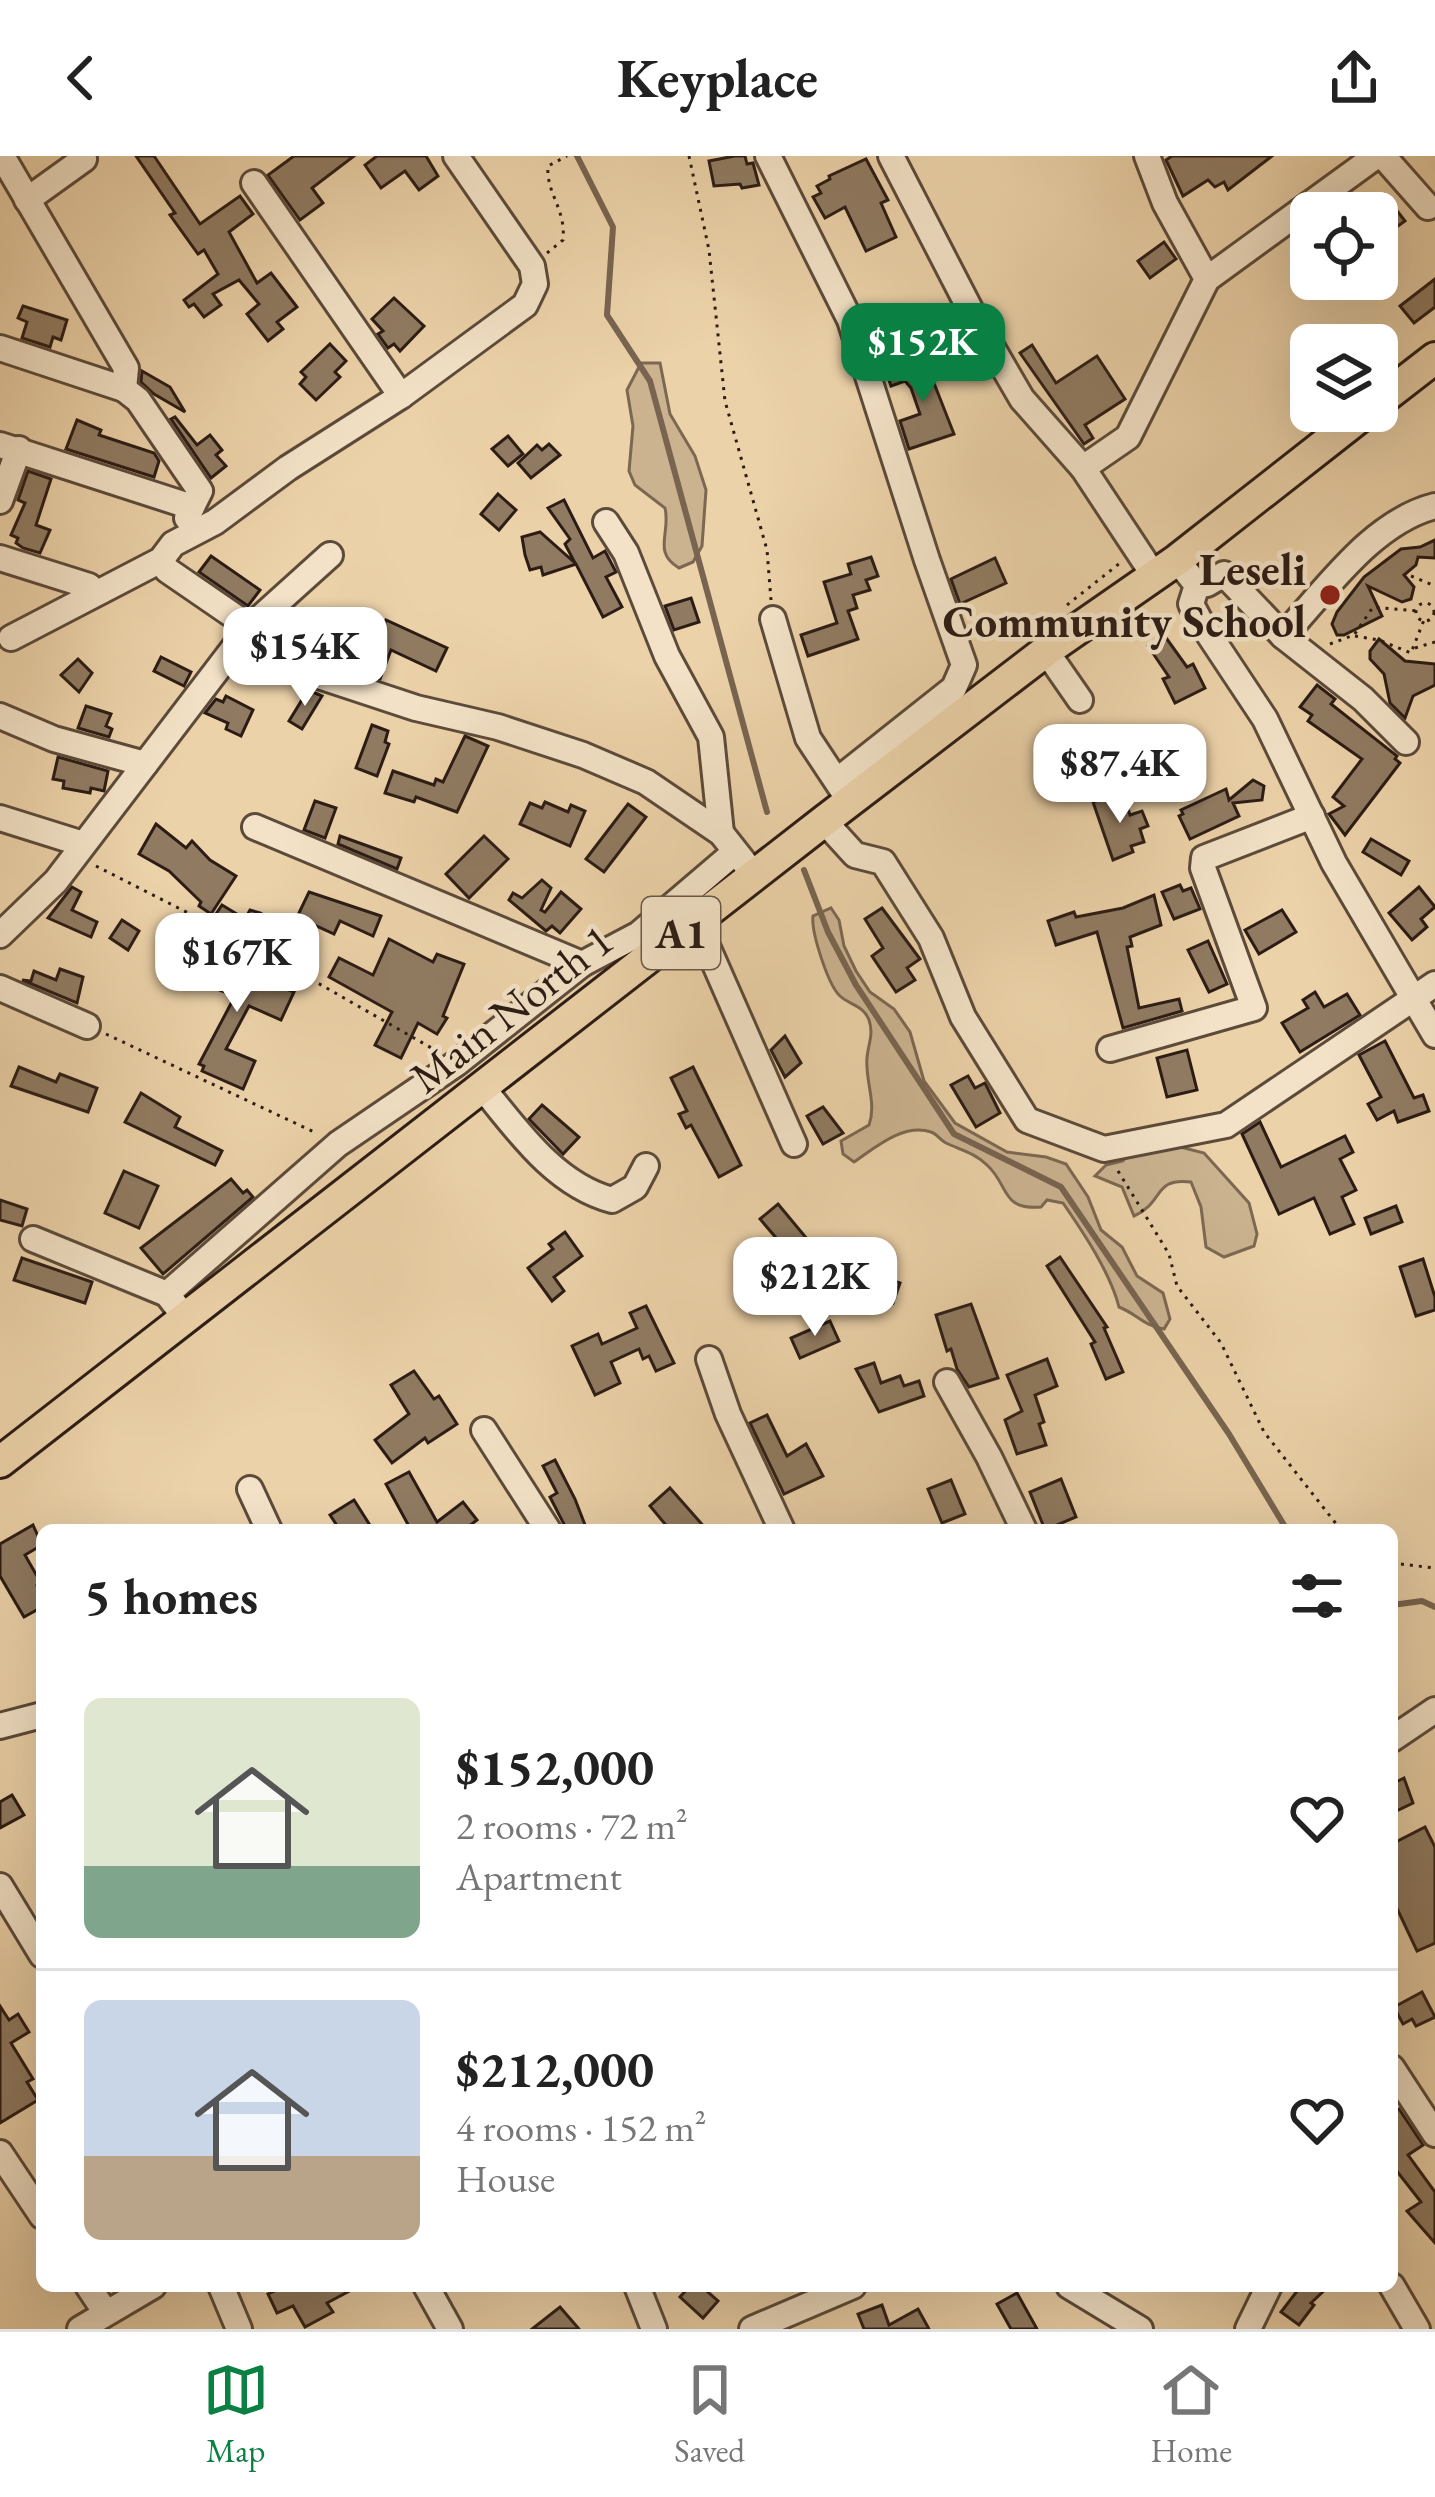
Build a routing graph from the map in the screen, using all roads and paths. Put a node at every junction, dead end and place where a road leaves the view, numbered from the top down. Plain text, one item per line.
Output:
1 (2, 156) edge
2 (456, 156) edge
3 (567, 156) edge
4 (688, 156) edge
5 (768, 156) edge
6 (891, 156) edge
7 (1147, 156) edge
8 (1380, 156) edge
9 (84, 159) edge
10 (254, 183) dead end
11 (27, 200) junction
12 (1428, 207) dead end
13 (532, 266) junction
14 (1207, 279) junction
15 (973, 315) junction
16 (850, 320) junction
17 (0, 348) edge
18 (1435, 358) edge
19 (1398, 387) edge
20 (124, 389) junction
21 (401, 396) junction
22 (1338, 432) edge
23 (9, 447) edge
24 (1082, 468) junction
25 (0, 501) edge
26 (1435, 506) edge
27 (192, 507) junction
28 (606, 522) dead end
29 (185, 538) junction
30 (330, 555) dead end
31 (0, 558) edge
32 (161, 560) junction
33 (1156, 562) junction
34 (1412, 576) dead end
35 (1197, 585) junction
36 (1435, 586) edge
37 (94, 592) junction
38 (1064, 608) dead end
39 (1417, 611) junction
40 (772, 620) joint
41 (1424, 620) junction
42 (247, 632) junction
43 (1354, 635) junction
44 (1282, 636) junction
45 (11, 638) dead end
46 (1435, 642) edge
47 (1413, 647) junction
48 (1046, 651) junction
49 (1306, 652) junction
50 (1080, 700) dead end
51 (0, 716) edge
52 (1406, 742) dead end
53 (145, 764) junction
54 (837, 802) junction
55 (1312, 816) junction
56 (0, 818) edge
57 (255, 826) dead end
58 (728, 843) junction
59 (78, 850) junction
60 (755, 876) junction
61 (696, 921) junction
62 (0, 935) edge
63 (582, 964) junction
64 (0, 988) edge
65 (1424, 990) edge
66 (87, 1026) joint
67 (1435, 1035) edge
68 (1110, 1049) dead end
69 (457, 1063) junction
70 (482, 1087) junction
71 (338, 1144) junction
72 (794, 1144) dead end
73 (1104, 1149) junction
74 (646, 1166) dead end
75 (33, 1239) dead end
76 (177, 1306) junction
77 (709, 1359) dead end
78 (947, 1382) dead end
79 (484, 1430) dead end
80 (0, 1462) edge
81 (250, 1489) dead end
82 (266, 1524) edge
83 (544, 1524) edge
84 (779, 1524) edge
85 (1021, 1524) edge
86 (1335, 1524) edge
87 (1398, 1564) edge
88 (1435, 1568) edge
89 (1435, 1710) edge
90 (36, 1717) edge
91 (0, 1726) edge
92 (1398, 1735) edge
93 (0, 1886) edge
94 (36, 1945) edge
95 (1398, 2077) edge
96 (1435, 2134) edge
97 (0, 2153) edge
98 (36, 2207) edge
99 (92, 2292) edge
100 (143, 2292) edge
101 (223, 2292) edge
102 (429, 2292) edge
103 (639, 2292) edge
104 (1079, 2292) edge
105 (1266, 2292) edge
106 (1395, 2292) edge
107 (811, 2294) edge
108 (106, 2313) junction
109 (80, 2329) edge
110 (238, 2329) edge
111 (450, 2329) edge
112 (654, 2329) edge
113 (752, 2329) edge
114 (1140, 2329) edge
115 (1248, 2329) edge
116 (1417, 2329) edge

1 - 11 street
2 - 13 street
3 - 13 path
4 - 40 path
5 - 16 street
6 - 15 street
7 - 14 street
8 - 12 street
8 - 14 street
9 - 11 street
10 - 21 street
11 - 20 street
13 - 21 street
14 - 24 street
15 - 16 path
15 - 24 street
16 - 54 street
17 - 20 street
18 - 19 main road
20 - 27 street
21 - 29 street
22 - 33 main road, Main North 1 / A1
23 - 25 street
23 - 27 street
24 - 33 street
26 - 44 street
27 - 29 street
28 - 58 street
29 - 32 street
30 - 42 street
31 - 37 street
32 - 37 street
32 - 42 street
33 - 35 street
33 - 38 path
33 - 48 main road, Main North 1 / A1
34 - 36 path
35 - 44 street
35 - 55 street
37 - 45 street
39 - 41 path
39 - 41 path
39 - 43 path
40 - 54 street
41 - 47 path
42 - 53 street
42 - 58 street
43 - 47 path
43 - 49 path
44 - 49 street
46 - 47 path
48 - 50 street
48 - 54 main road, Main North 1 / A1
49 - 52 street
51 - 53 street
53 - 59 street
54 - 60 main road, Main North 1 / A1
54 - 73 street
55 - 65 street
55 - 68 street
56 - 59 street
57 - 63 street
58 - 60 street
58 - 63 street
59 - 62 street
59 - 69 path
60 - 61 main road, Main North 1 / A1
61 - 70 main road, Main North 1 / A1
61 - 72 street
63 - 69 street
64 - 66 street
65 - 67 street
65 - 73 street
66 - 71 path
69 - 71 street
70 - 74 street
70 - 76 main road, Main North 1 / A1
71 - 76 street
73 - 86 path
75 - 76 street
76 - 80 main road, Main North 1 / A1
77 - 84 street
78 - 85 street
79 - 83 street
81 - 82 street
87 - 88 path
89 - 92 street
90 - 91 street
93 - 94 street
95 - 96 street
97 - 98 street
99 - 108 street
100 - 108 street
101 - 110 street
102 - 111 street
103 - 112 street
104 - 114 street
105 - 115 street
106 - 116 street
107 - 113 street
108 - 109 street

